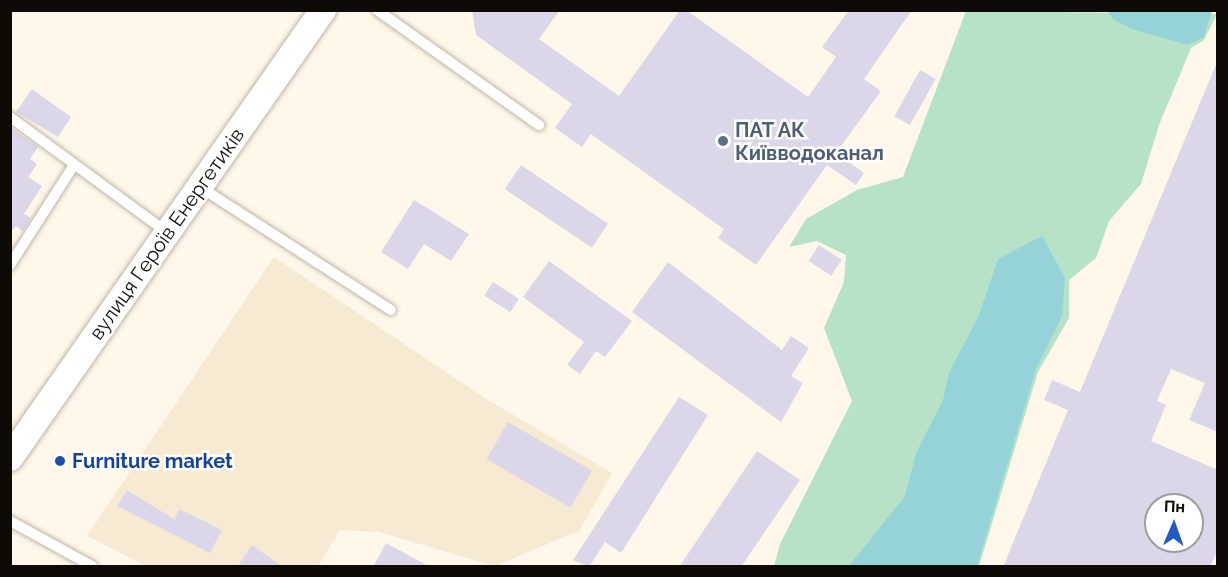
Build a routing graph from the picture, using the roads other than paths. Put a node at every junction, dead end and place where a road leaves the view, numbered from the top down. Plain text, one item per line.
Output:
1 (322, 10) edge
2 (377, 10) edge
3 (10, 117) edge
4 (539, 125) dead end
5 (74, 165) junction
6 (200, 187) junction
7 (168, 233) junction
8 (10, 265) edge
9 (391, 310) dead end
10 (10, 458) edge
11 (10, 521) edge
12 (92, 567) edge

1 - 6 street, вулиця Героїв Енергетиків
2 - 4 lane
3 - 5 lane
5 - 7 lane
5 - 8 lane
6 - 7 street, вулиця Героїв Енергетиків
6 - 9 lane
7 - 10 street, вулиця Героїв Енергетиків
11 - 12 lane

